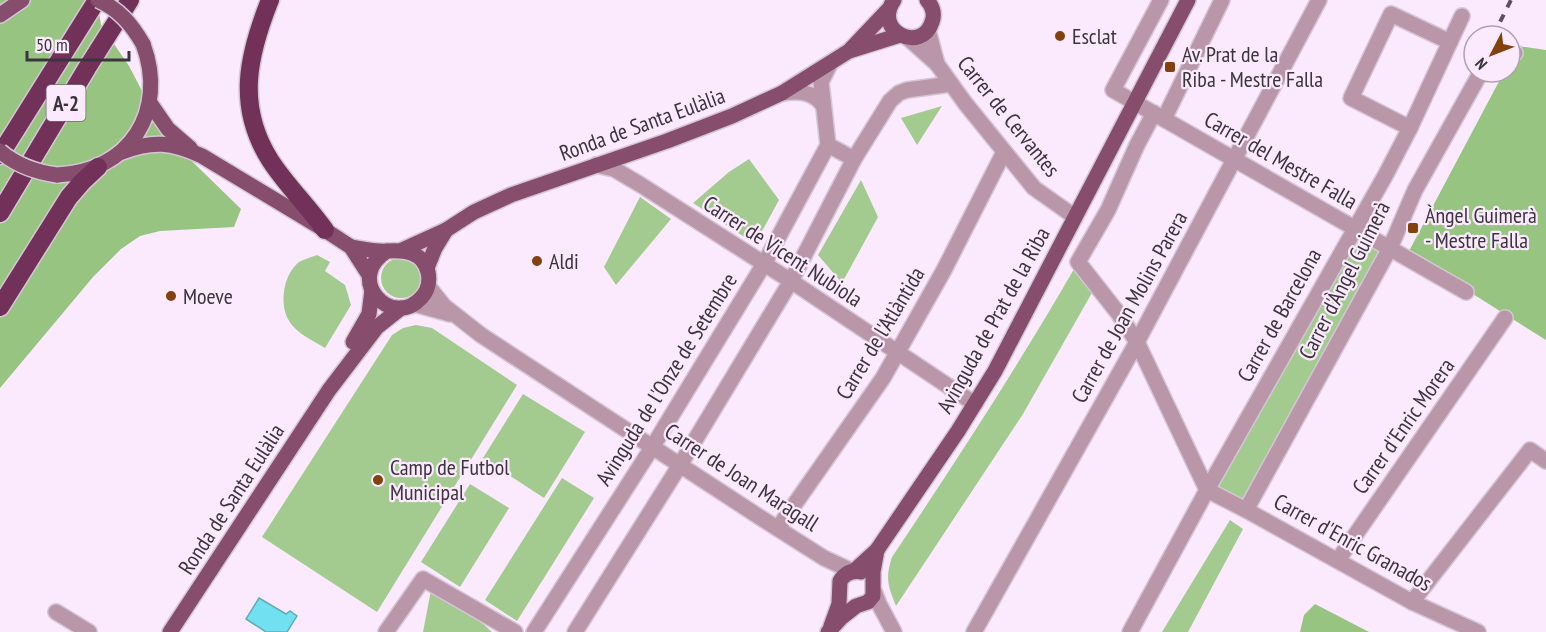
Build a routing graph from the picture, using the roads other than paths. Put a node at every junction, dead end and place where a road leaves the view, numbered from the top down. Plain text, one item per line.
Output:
1 (22, 0) edge
2 (98, 0) edge
3 (130, 0) edge
4 (270, 0) edge
5 (927, 0) edge
6 (941, 0) edge
7 (1161, 0) edge
8 (1188, 0) edge
9 (1222, 0) edge
10 (1319, 0) edge
11 (892, 3) edge
12 (0, 15) edge
13 (934, 15) junction
14 (1462, 16) dead end
15 (928, 30) junction
16 (904, 36) junction
17 (1450, 42) junction
18 (849, 51) junction
19 (830, 64) junction
20 (938, 64) junction
21 (951, 84) junction
22 (1474, 84) edge
23 (782, 93) junction
24 (150, 103) junction
25 (1136, 103) junction
26 (823, 105) junction
27 (1159, 116) junction
28 (1410, 128) junction
29 (828, 145) junction
30 (122, 152) junction
31 (632, 152) junction
32 (1004, 152) junction
33 (0, 153) edge
34 (202, 156) junction
35 (854, 159) junction
36 (1234, 159) junction
37 (596, 165) junction
38 (98, 167) junction
39 (626, 176) junction
40 (0, 213) edge
41 (1075, 217) junction
42 (1354, 228) junction
43 (325, 230) junction
44 (446, 230) junction
45 (351, 247) junction
46 (1390, 248) junction
47 (395, 251) junction
48 (764, 264) junction
49 (427, 268) junction
50 (791, 281) junction
51 (370, 282) junction
52 (428, 286) junction
53 (1466, 292) dead end
54 (407, 306) junction
55 (0, 307) edge
56 (455, 316) junction
57 (1505, 318) dead end
58 (1137, 342) junction
59 (898, 354) junction
60 (329, 390) junction
61 (975, 404) junction
62 (652, 446) junction
63 (1546, 461) edge
64 (680, 465) junction
65 (1207, 490) junction
66 (1246, 510) junction
67 (778, 528) junction
68 (877, 550) junction
69 (824, 558) junction
70 (1338, 560) junction
71 (853, 571) junction
72 (873, 586) junction
73 (840, 588) junction
74 (1412, 602) junction
75 (859, 605) junction
76 (56, 612) dead end
77 (892, 629) edge
78 (829, 630) edge
79 (389, 631) edge
80 (89, 632) edge
81 (170, 632) edge
82 (515, 632) edge
83 (534, 632) edge
84 (575, 632) edge
85 (974, 632) edge
86 (1130, 632) edge
87 (1478, 632) edge

1 - 12 main road
2 - 24 main road, bridge
2 - 33 highway, A-2
3 - 40 highway, A-2
4 - 43 highway
5 - 13 main road
6 - 13 main road
7 - 25 street
8 - 25 main road, Avinguda de Prat de la Riba
9 - 27 street
10 - 36 street, Carrer de Joan Molins Parera
11 - 16 main road
11 - 18 main road, Ronda de Santa Eulàlia
13 - 15 main road
14 - 17 street, Carrer de Barcelona
15 - 16 main road, Ronda de Santa Eulàlia
15 - 20 street, Carrer de Cervantes
16 - 18 main road, Ronda de Santa Eulàlia
16 - 20 street, Carrer de Cervantes
17 - 28 street, Carrer de Barcelona
17 - 28 street
18 - 19 main road, Ronda de Santa Eulàlia
19 - 23 main road, Ronda de Santa Eulàlia
19 - 26 street
20 - 21 street, Carrer de Cervantes
21 - 32 street, Carrer de Cervantes
21 - 35 street
22 - 46 street, Carrer d'Àngel Guimerà
23 - 26 street
23 - 31 main road, Ronda de Santa Eulàlia
24 - 30 main road
24 - 34 main road
25 - 27 street, Carrer del Mestre Falla
25 - 41 main road, Avinguda de Prat de la Riba
26 - 29 street
27 - 36 street, Carrer del Mestre Falla
27 - 58 street
28 - 42 street, Carrer de Barcelona
29 - 35 street
29 - 48 street, Avinguda de l'Onze de Setembre
30 - 34 main road
30 - 38 main road
31 - 37 main road, Ronda de Santa Eulàlia
31 - 39 street
32 - 41 street, Carrer de Cervantes
32 - 59 street, Carrer de l'Atlàntida
33 - 38 main road, bridge
34 - 43 main road
35 - 50 street
36 - 42 street, Carrer del Mestre Falla
36 - 58 street, Carrer de Joan Molins Parera
37 - 39 street, Carrer de Vicent Nubiola
37 - 44 main road, Ronda de Santa Eulàlia
38 - 55 highway
39 - 48 street, Carrer de Vicent Nubiola
41 - 61 main road, Avinguda de Prat de la Riba
42 - 46 street, Carrer del Mestre Falla
42 - 65 street, Carrer de Barcelona
43 - 45 main road
44 - 47 main road, Ronda de Santa Eulàlia
44 - 49 main road
45 - 47 main road
45 - 51 main road
46 - 53 street, Carrer del Mestre Falla
46 - 66 street, Carrer d'Àngel Guimerà
47 - 49 main road
47 - 51 main road
48 - 50 street, Carrer de Vicent Nubiola
48 - 62 street, Avinguda de l'Onze de Setembre
49 - 52 main road
50 - 59 street, Carrer de Vicent Nubiola
50 - 64 street
51 - 54 main road
51 - 60 main road, Ronda de Santa Eulàlia
52 - 54 main road
52 - 56 street, Carrer de Joan Maragall
54 - 56 street, Carrer de Joan Maragall
54 - 60 main road, Ronda de Santa Eulàlia
56 - 62 street, Carrer de Joan Maragall
57 - 70 street, Carrer d'Enric Morera
58 - 65 street
58 - 85 street, Carrer de Joan Molins Parera
59 - 61 street, Carrer de Vicent Nubiola
59 - 67 street, Carrer de l'Atlàntida
60 - 81 main road, Ronda de Santa Eulàlia
61 - 68 main road, Avinguda de Prat de la Riba
62 - 64 street, Carrer de Joan Maragall
62 - 83 street, Avinguda de l'Onze de Setembre
63 - 74 street
64 - 67 street, Carrer de Joan Maragall
64 - 84 street
65 - 66 street, Carrer d'Enric Granados
65 - 86 street, Carrer de Barcelona
66 - 70 street, Carrer d'Enric Granados
67 - 69 street, Carrer de Joan Maragall
68 - 71 main road
68 - 72 main road
69 - 71 street, Carrer de Joan Maragall
69 - 73 street, Carrer de Joan Maragall
70 - 74 street, Carrer d'Enric Granados
71 - 72 main road
71 - 73 main road
72 - 75 main road
72 - 77 street
73 - 75 main road
73 - 78 main road
74 - 87 street, Carrer d'Enric Granados
75 - 77 street
75 - 78 main road
76 - 80 street
79 - 82 street

